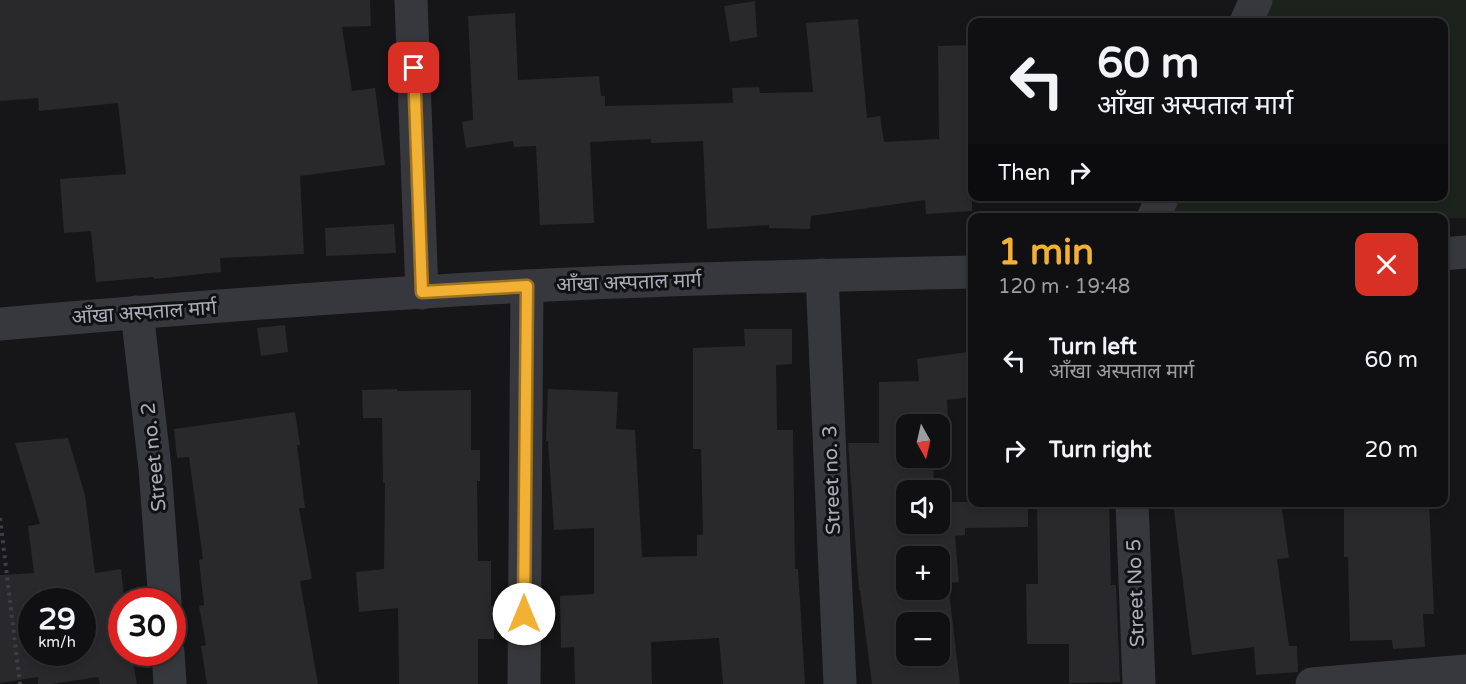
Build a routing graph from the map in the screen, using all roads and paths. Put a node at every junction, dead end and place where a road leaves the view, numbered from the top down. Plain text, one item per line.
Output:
1 (411, 0) edge
2 (1256, 0) edge
3 (1248, 18) edge
4 (1466, 252) edge
5 (1448, 254) edge
6 (968, 272) edge
7 (822, 275) junction
8 (527, 286) junction
9 (422, 292) junction
10 (137, 312) junction
11 (0, 324) edge
12 (1132, 507) edge
13 (0, 518) edge
14 (164, 588) edge
15 (169, 666) edge
16 (1466, 671) edge
17 (20, 684) edge
18 (170, 684) edge
19 (524, 684) edge
20 (840, 684) edge
21 (1139, 684) edge
22 (1312, 684) edge

1 - 9 street
2 - 3 street
4 - 5 street
6 - 7 street, आँखा अस्पताल मार्ग
7 - 8 street, आँखा अस्पताल मार्ग
7 - 20 street, Street no. 3
8 - 9 street, आँखा अस्पताल मार्ग
8 - 19 street
9 - 10 street, आँखा अस्पताल मार्ग
10 - 11 street, आँखा अस्पताल मार्ग
10 - 14 street, Street no. 2
12 - 21 street, Street No 5
13 - 17 path
15 - 18 street
16 - 22 street

